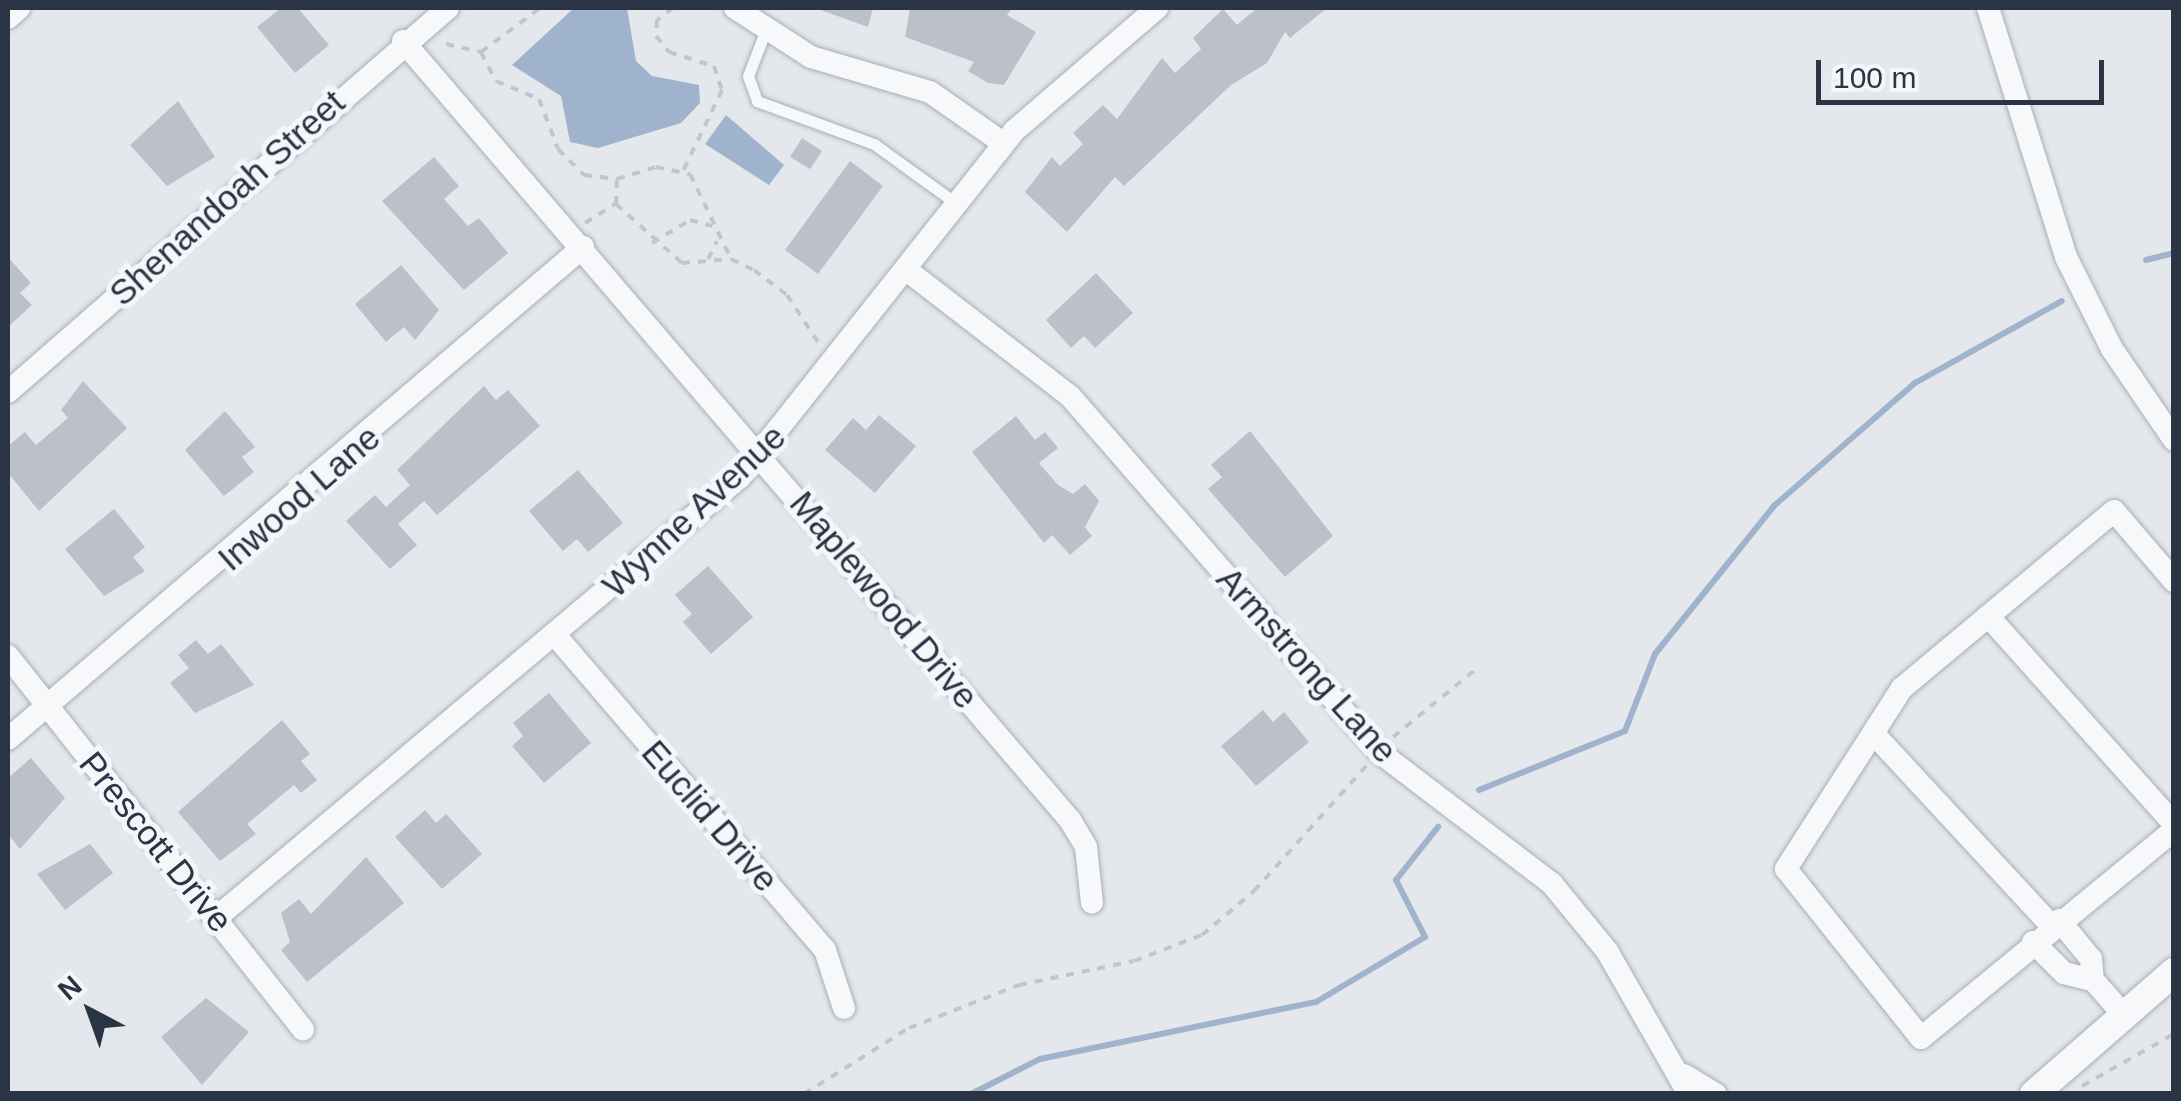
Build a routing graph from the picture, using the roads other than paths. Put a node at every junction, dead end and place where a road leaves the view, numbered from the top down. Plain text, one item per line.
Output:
1 (19, 8) edge
2 (448, 8) edge
3 (735, 8) edge
4 (1158, 8) edge
5 (1988, 8) edge
6 (8, 18) edge
7 (766, 32) junction
8 (404, 42) junction
9 (1003, 143) junction
10 (957, 204) junction
11 (582, 247) junction
12 (908, 271) junction
13 (8, 392) edge
14 (2174, 440) edge
15 (762, 456) junction
16 (2174, 581) edge
17 (1988, 616) junction
18 (555, 635) junction
19 (8, 656) edge
20 (48, 707) junction
21 (1873, 733) junction
22 (8, 740) edge
23 (2174, 827) edge
24 (1092, 903) dead end
25 (216, 918) junction
26 (2056, 923) junction
27 (2033, 942) junction
28 (2174, 972) edge
29 (2093, 980) junction
30 (844, 1008) dead end
31 (2124, 1015) junction
32 (303, 1030) dead end
33 (1686, 1084) edge
34 (1716, 1094) edge
35 (2034, 1094) edge

1 - 6 street
2 - 8 street, Shenandoah Street
3 - 7 street
4 - 9 street, Wynne Avenue
5 - 14 street
7 - 9 street
7 - 10 lane
8 - 11 street, Maplewood Drive
8 - 13 street, Shenandoah Street
9 - 10 street, Wynne Avenue
10 - 12 street, Wynne Avenue
11 - 15 street, Maplewood Drive
11 - 20 street, Inwood Lane
12 - 15 street, Wynne Avenue
12 - 33 street, Armstrong Lane
15 - 18 street, Wynne Avenue
15 - 24 street, Maplewood Drive
16 - 17 street
17 - 21 street
17 - 23 street
18 - 25 street, Wynne Avenue
18 - 30 street, Euclid Drive
19 - 20 street, Prescott Drive
20 - 22 street, Inwood Lane
20 - 25 street, Prescott Drive
21 - 26 street
21 - 27 street
23 - 26 street
25 - 32 street, Prescott Drive
26 - 27 street
26 - 29 street
27 - 29 street
28 - 31 street
29 - 31 street
31 - 35 street
33 - 34 street, Armstrong Lane

